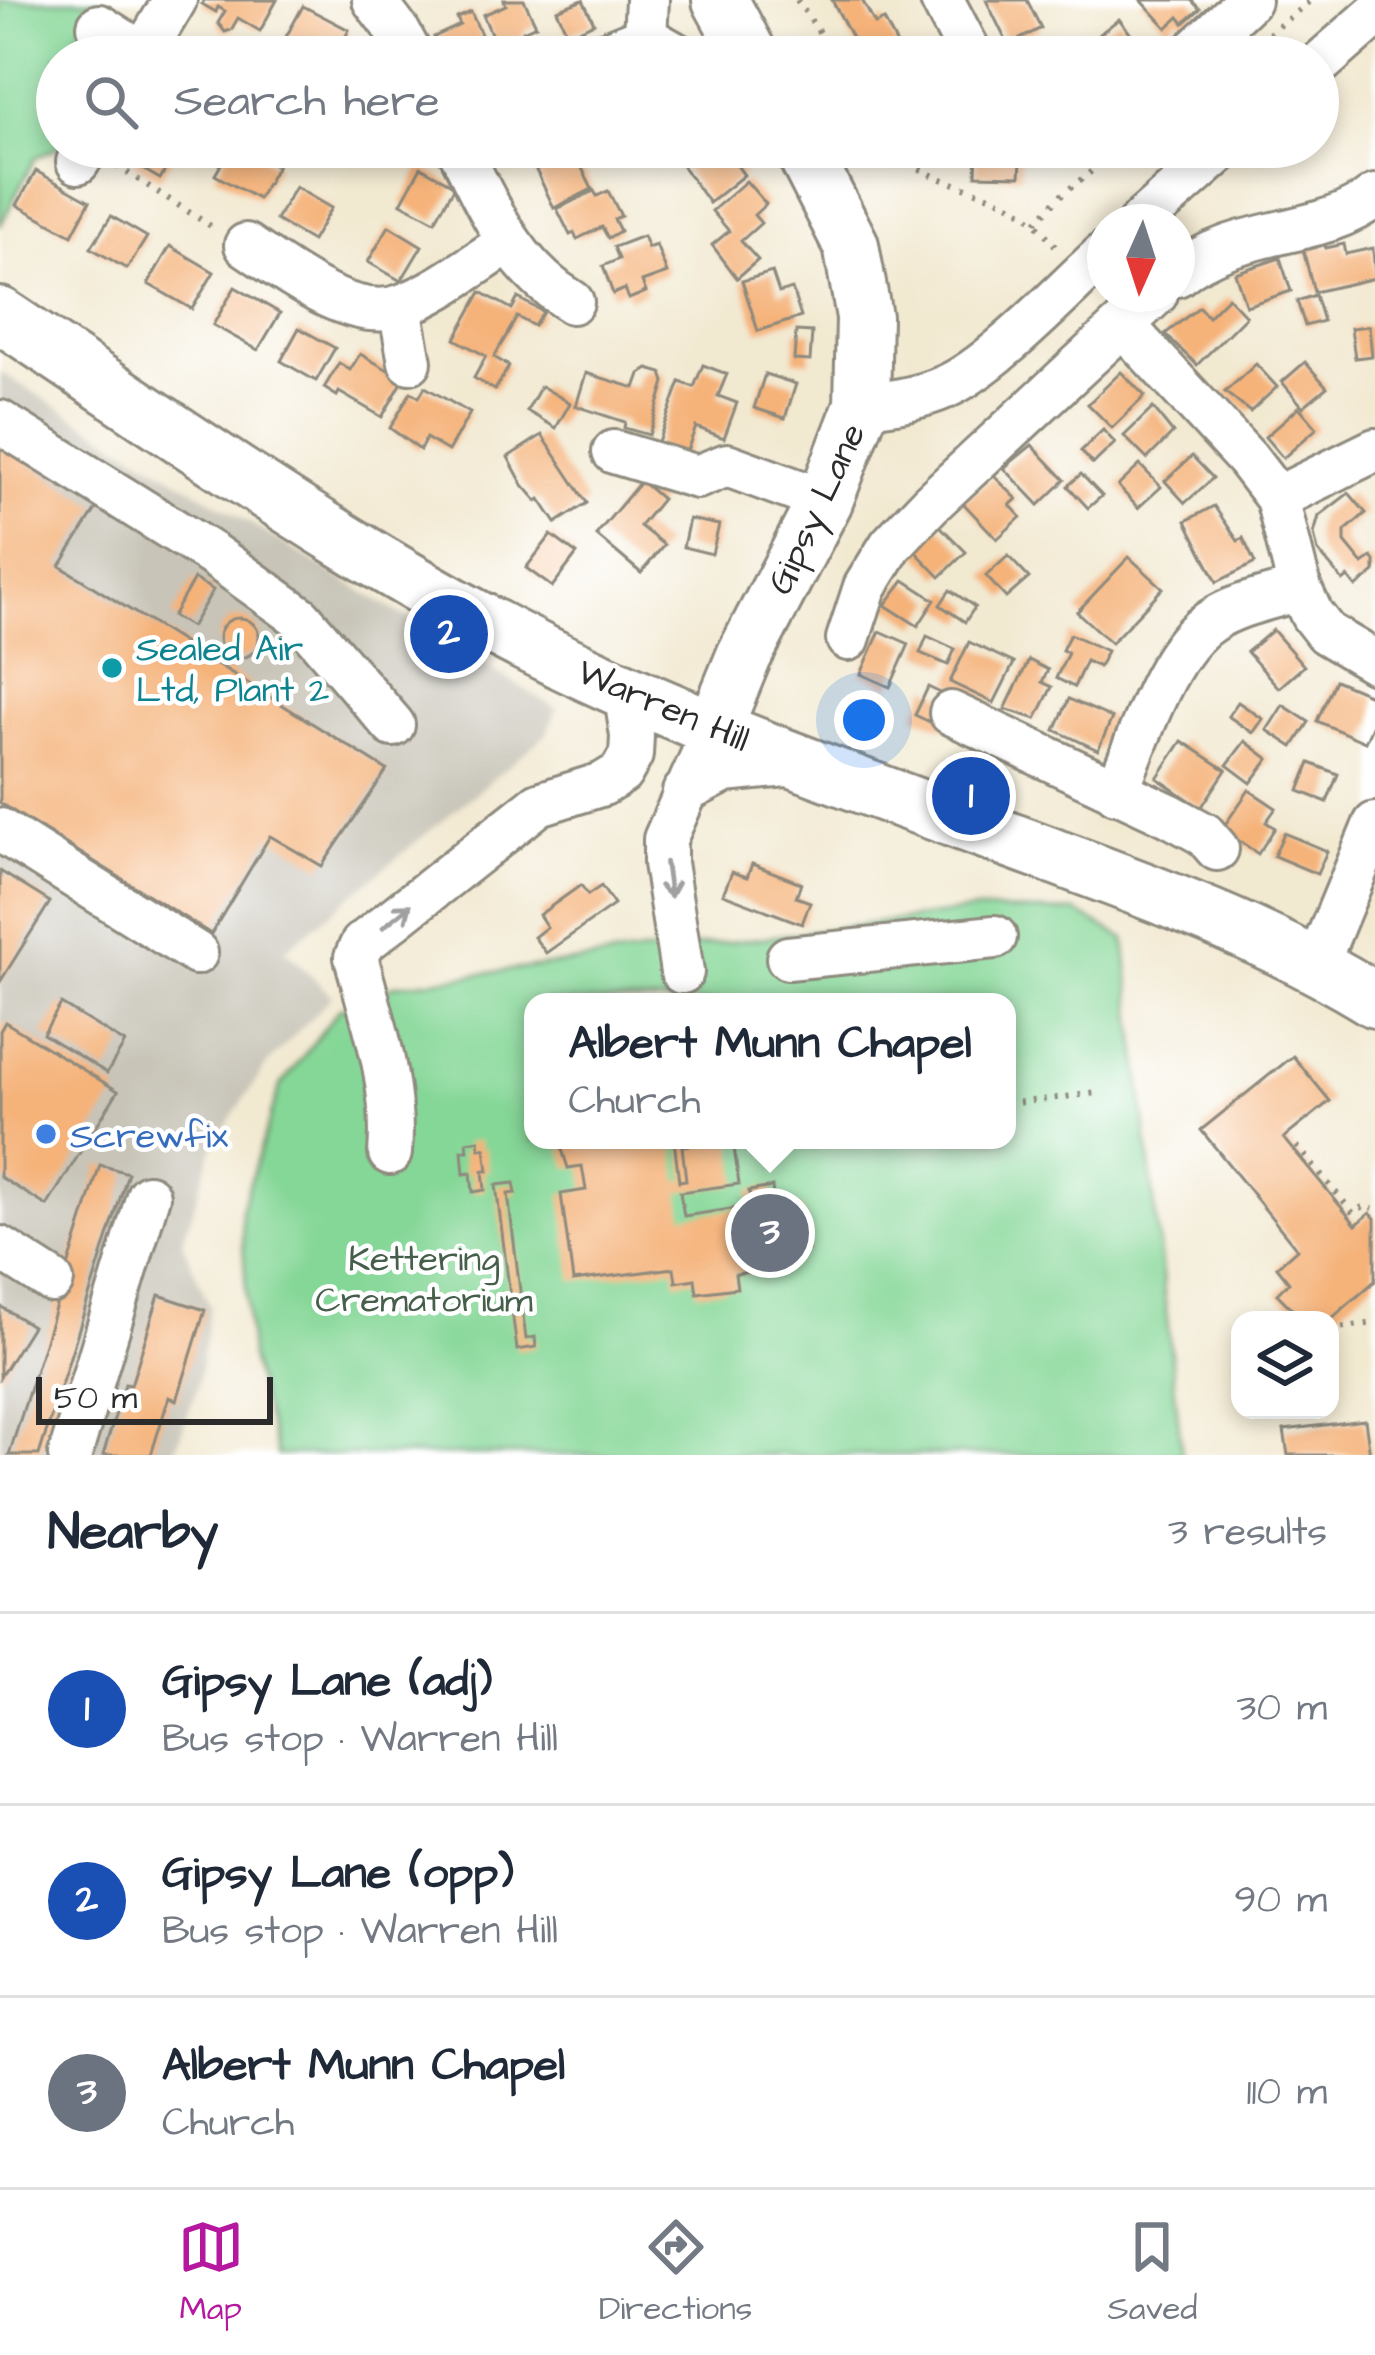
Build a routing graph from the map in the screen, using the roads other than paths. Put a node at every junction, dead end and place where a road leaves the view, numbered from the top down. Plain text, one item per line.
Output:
1 (175, 0) edge
2 (374, 0) edge
3 (720, 0) edge
4 (942, 0) edge
5 (1249, 0) edge
6 (1375, 15) edge
7 (99, 26) dead end
8 (114, 36) edge
9 (153, 36) edge
10 (401, 36) edge
11 (740, 36) edge
12 (961, 36) edge
13 (1210, 36) edge
14 (1339, 47) edge
15 (469, 168) edge
16 (812, 168) edge
17 (1202, 168) edge
18 (1375, 196) edge
19 (1161, 204) edge
20 (508, 243) junction
21 (246, 245) road end
22 (1087, 260) edge
23 (1195, 260) edge
24 (572, 302) dead end
25 (400, 307) junction
26 (1138, 312) edge
27 (0, 315) edge
28 (1124, 326) junction
29 (410, 362) dead end
30 (862, 405) junction
31 (0, 422) edge
32 (1375, 450) edge
33 (614, 452) dead end
34 (1277, 498) junction
35 (825, 501) junction
36 (1300, 589) junction
37 (848, 639) dead end
38 (1375, 662) edge
39 (625, 690) junction
40 (951, 713) dead end
41 (394, 725) dead end
42 (715, 727) junction
43 (806, 764) junction
44 (684, 792) junction
45 (1116, 792) junction
46 (1375, 824) edge
47 (0, 830) edge
48 (1217, 848) dead end
49 (1363, 890) edge
50 (994, 937) dead end
51 (196, 953) dead end
52 (788, 958) dead end
53 (1317, 964) junction
54 (682, 972) dead end
55 (1375, 1000) edge
56 (390, 1154) dead end
57 (148, 1196) dead end
58 (0, 1248) edge
59 (52, 1281) dead end
60 (70, 1455) edge

1 - 9 street
2 - 10 street
3 - 11 main road
4 - 12 street
5 - 13 street
6 - 14 street
7 - 8 street
15 - 20 street
16 - 30 main road, Gipsy Lane
17 - 19 street
18 - 23 street
20 - 24 street
20 - 25 street
21 - 25 street
22 - 30 street
25 - 29 street
26 - 28 street
27 - 39 main road, Warren Hill
28 - 34 street
28 - 37 street
30 - 35 main road, Gipsy Lane
31 - 41 street
32 - 34 street
33 - 35 street
34 - 36 street
35 - 42 main road, Gipsy Lane
36 - 38 street
36 - 45 street
39 - 42 main road, Warren Hill
56 -> 39 street
40 - 45 street
42 - 43 main road, Warren Hill
42 - 44 street
43 - 44 street
43 - 53 main road, Warren Hill
44 -> 54 street
45 - 48 street
46 - 49 street
47 - 51 street
49 - 53 street
50 - 52 street
53 - 55 main road, Warren Hill
57 - 60 street
58 - 59 street

